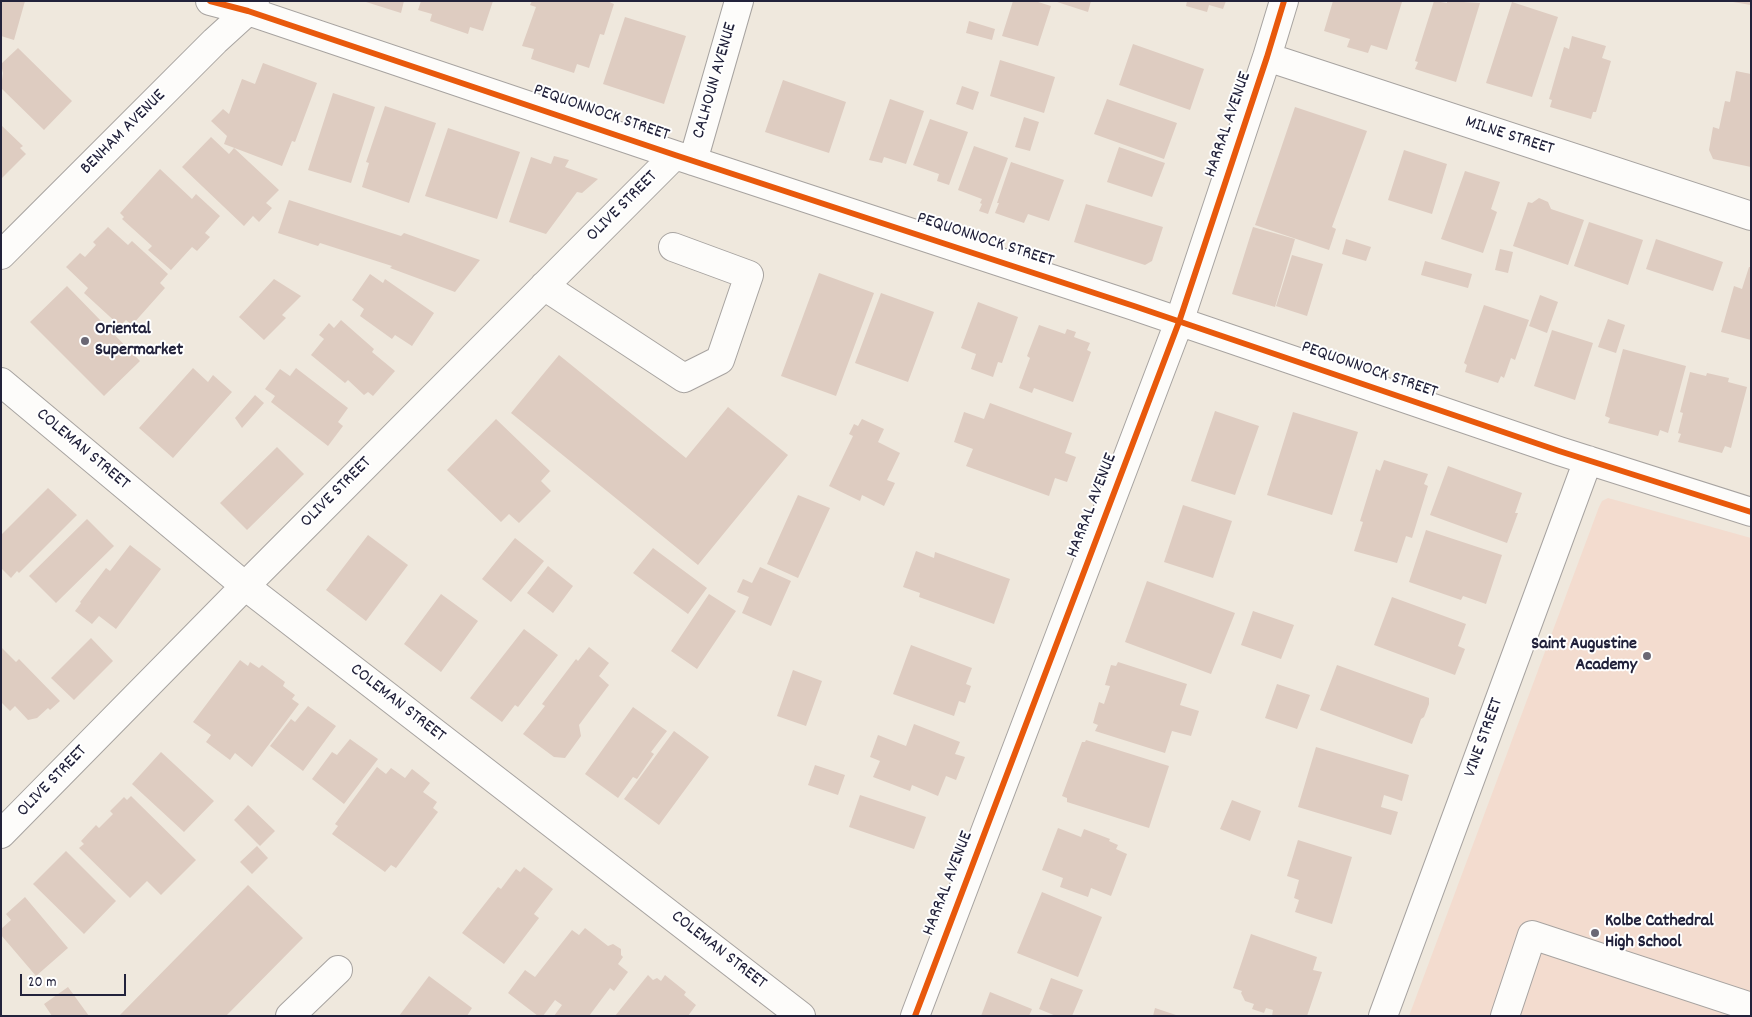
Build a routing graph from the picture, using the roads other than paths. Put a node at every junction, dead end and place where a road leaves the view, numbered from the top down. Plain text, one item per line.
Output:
1 (210, 1) edge
2 (739, 1) edge
3 (1284, 1) edge
4 (251, 6) edge
5 (1268, 57) junction
6 (684, 158) junction
7 (1751, 216) edge
8 (673, 247) dead end
9 (1, 255) edge
10 (544, 286) junction
11 (1180, 322) junction
12 (1, 382) edge
13 (1588, 460) junction
14 (1751, 512) edge
15 (245, 586) junction
16 (1, 834) edge
17 (338, 970) dead end
18 (1751, 1007) edge
19 (290, 1016) edge
20 (801, 1016) edge
21 (915, 1016) edge
22 (1382, 1016) edge
23 (1505, 1016) edge

1 - 4 street, PEQUONNOCK STREET
2 - 6 street, CALHOUN AVENUE
3 - 5 street, HARRAL AVENUE
4 - 6 street, PEQUONNOCK STREET
4 - 9 street, BENHAM AVENUE
5 - 7 street, MILNE STREET
5 - 11 street, HARRAL AVENUE
6 - 10 street, OLIVE STREET
6 - 11 street, PEQUONNOCK STREET
8 - 10 street
10 - 15 street, OLIVE STREET
11 - 13 street, PEQUONNOCK STREET
11 - 21 street, HARRAL AVENUE
12 - 15 street, COLEMAN STREET
13 - 14 street, PEQUONNOCK STREET
13 - 22 street, VINE STREET
15 - 16 street, OLIVE STREET
15 - 20 street, COLEMAN STREET
17 - 19 street
18 - 23 street

